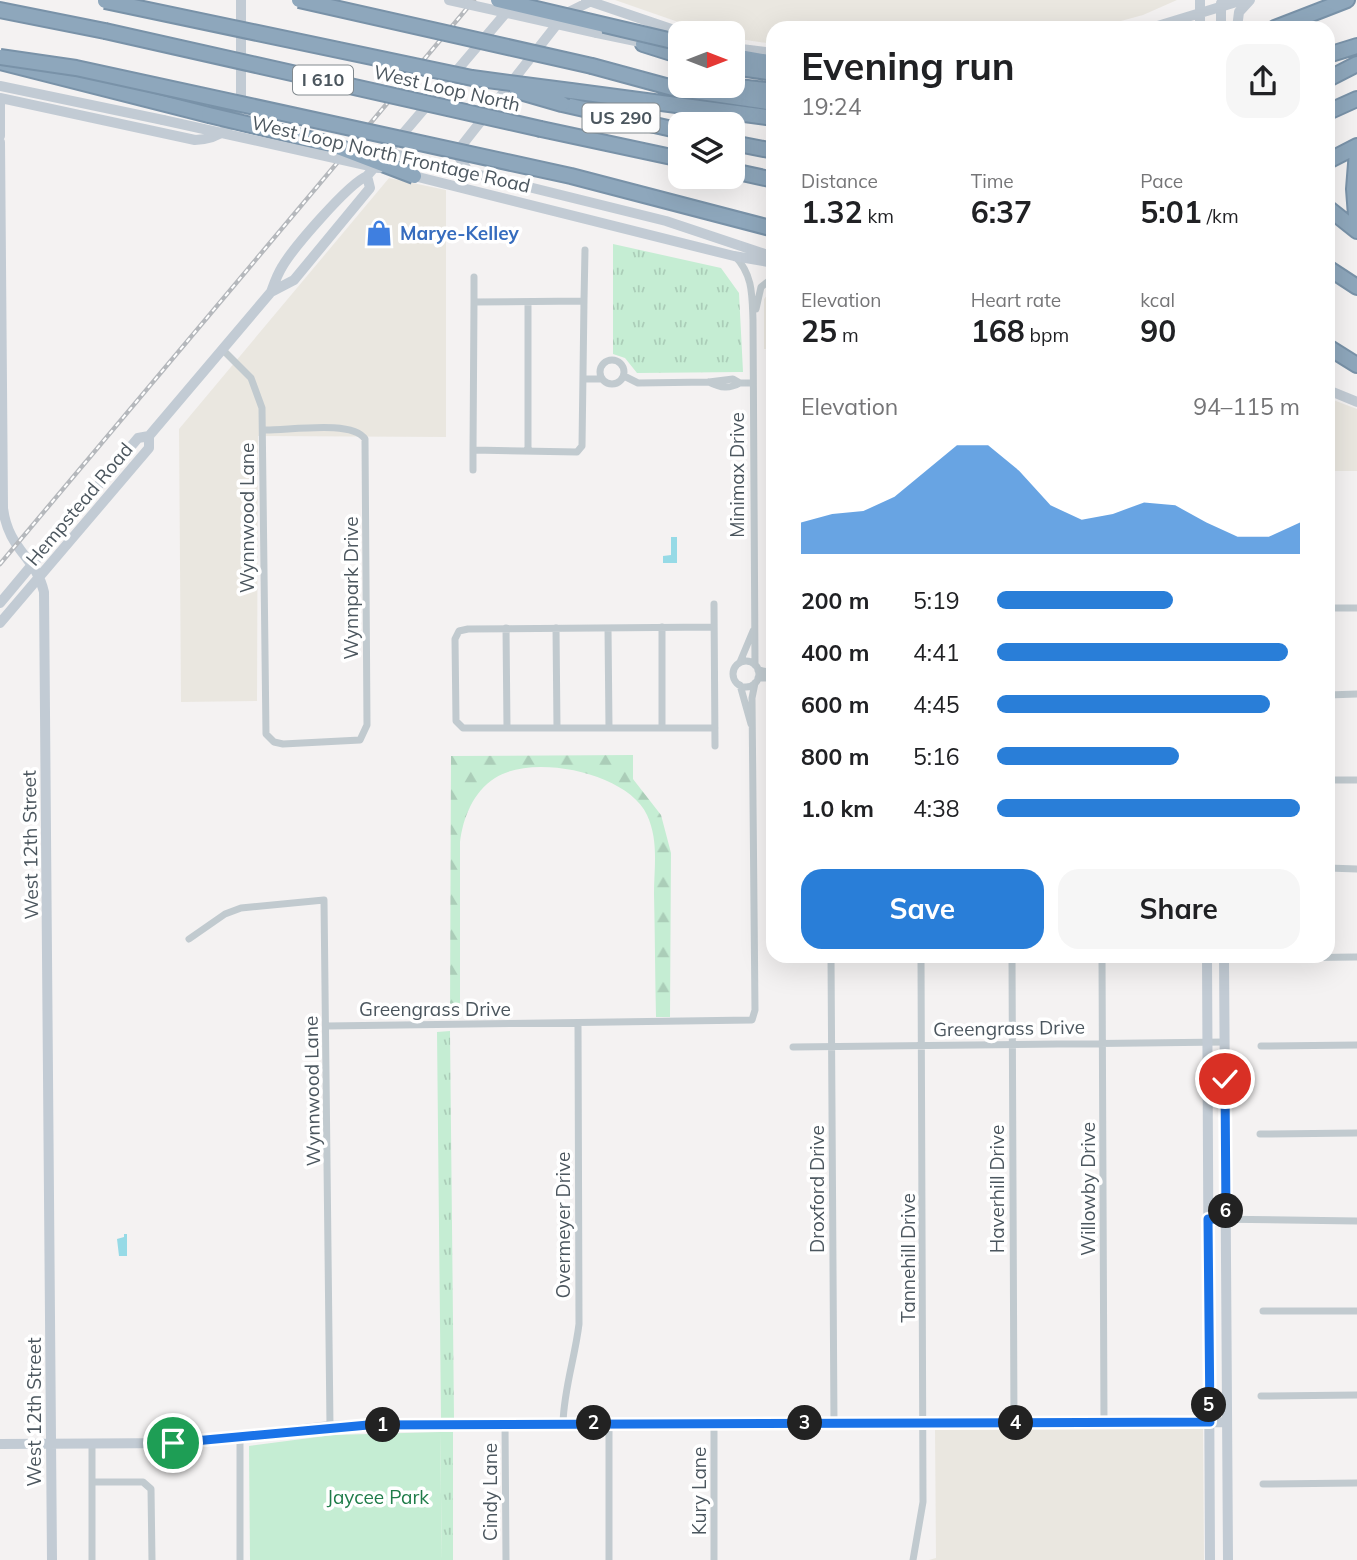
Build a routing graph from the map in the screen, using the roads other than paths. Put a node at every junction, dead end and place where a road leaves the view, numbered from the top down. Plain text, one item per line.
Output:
1 (102, 0) edge
2 (242, 0) edge
3 (299, 0) edge
4 (449, 0) edge
5 (498, 0) edge
6 (518, 0) edge
7 (1200, 0) edge
8 (1243, 0) edge
9 (1250, 0) edge
10 (1347, 0) edge
11 (587, 1) edge
12 (1221, 3) edge
13 (0, 10) edge
14 (1200, 12) junction
15 (1174, 21) edge
16 (1200, 21) edge
17 (1220, 21) edge
18 (1238, 21) edge
19 (1293, 21) edge
20 (668, 28) edge
21 (668, 41) edge
22 (643, 44) junction
23 (668, 44) edge
24 (1357, 46) edge
25 (668, 52) edge
26 (1335, 53) edge
27 (766, 54) edge
28 (746, 55) edge
29 (0, 57) edge
30 (746, 58) edge
31 (746, 61) edge
32 (0, 62) edge
33 (766, 62) edge
34 (1357, 64) edge
35 (766, 70) edge
36 (623, 73) junction
37 (1335, 75) edge
38 (472, 78) junction
39 (668, 78) edge
40 (0, 86) edge
41 (746, 88) edge
42 (766, 90) edge
43 (0, 98) edge
44 (1357, 99) edge
45 (766, 102) edge
46 (1335, 109) edge
47 (766, 117) edge
48 (668, 128) edge
49 (0, 136) edge
50 (0, 142) edge
51 (745, 145) edge
52 (1357, 146) edge
53 (1335, 148) edge
54 (766, 149) edge
55 (387, 152) junction
56 (668, 156) edge
57 (1335, 157) edge
58 (470, 174) junction
59 (745, 174) edge
60 (367, 176) junction
61 (414, 176) junction
62 (766, 178) edge
63 (1335, 213) edge
64 (766, 227) edge
65 (1357, 230) edge
66 (585, 250) dead end
67 (766, 254) edge
68 (734, 256) junction
69 (766, 262) edge
70 (1335, 273) edge
71 (474, 277) dead end
72 (766, 283) edge
73 (1357, 287) edge
74 (271, 292) junction
75 (584, 301) junction
76 (474, 302) junction
77 (528, 302) junction
78 (753, 320) junction
79 (222, 349) junction
80 (1335, 351) edge
81 (1357, 365) edge
82 (583, 368) junction
83 (602, 368) junction
84 (624, 376) junction
85 (583, 379) junction
86 (602, 379) junction
87 (753, 383) junction
88 (1335, 393) edge
89 (1357, 402) edge
90 (263, 430) junction
91 (149, 436) junction
92 (473, 450) junction
93 (528, 451) junction
94 (473, 470) dead end
95 (1, 472) edge
96 (33, 566) junction
97 (41, 578) junction
98 (0, 603) edge
99 (714, 604) dead end
100 (1335, 608) edge
101 (1357, 608) edge
102 (0, 623) edge
103 (662, 627) junction
104 (714, 627) junction
105 (506, 628) junction
106 (556, 628) junction
107 (608, 628) junction
108 (754, 631) junction
109 (740, 663) junction
110 (757, 667) junction
111 (766, 671) edge
112 (766, 678) edge
113 (757, 681) junction
114 (740, 685) junction
115 (1357, 694) edge
116 (1335, 695) edge
117 (507, 728) junction
118 (557, 728) junction
119 (609, 728) junction
120 (662, 728) junction
121 (715, 728) junction
122 (754, 735) junction
123 (360, 740) joint
124 (715, 746) dead end
125 (1335, 780) edge
126 (1357, 780) edge
127 (1335, 868) edge
128 (1357, 869) edge
129 (189, 939) dead end
130 (1335, 957) edge
131 (1357, 957) edge
132 (831, 963) edge
133 (922, 963) edge
134 (1012, 963) edge
135 (1102, 963) edge
136 (1207, 963) edge
137 (1224, 963) edge
138 (578, 1024) junction
139 (327, 1026) junction
140 (1208, 1042) junction
141 (1225, 1042) junction
142 (1103, 1043) junction
143 (1012, 1044) junction
144 (922, 1045) junction
145 (1357, 1045) edge
146 (831, 1046) junction
147 (1261, 1046) dead end
148 (793, 1047) dead end
149 (1260, 1133) dead end
150 (1357, 1133) edge
151 (1208, 1219) junction
152 (1226, 1219) junction
153 (1357, 1221) edge
154 (1263, 1311) dead end
155 (1357, 1311) edge
156 (1209, 1320) junction
157 (1227, 1320) junction
158 (1357, 1395) edge
159 (1261, 1396) dead end
160 (714, 1422) junction
161 (1210, 1422) junction
162 (1227, 1422) junction
163 (505, 1423) junction
164 (563, 1423) junction
165 (609, 1423) junction
166 (834, 1423) junction
167 (924, 1423) junction
168 (1014, 1423) junction
169 (1104, 1423) junction
170 (330, 1426) junction
171 (240, 1438) junction
172 (92, 1443) junction
173 (0, 1444) edge
174 (52, 1444) junction
175 (92, 1482) junction
176 (1357, 1483) edge
177 (1263, 1484) dead end
178 (52, 1560) edge
179 (92, 1560) edge
180 (152, 1560) edge
181 (240, 1560) edge
182 (506, 1560) edge
183 (609, 1560) edge
184 (715, 1560) edge
185 (913, 1560) edge
186 (1210, 1560) edge
187 (1228, 1560) edge

1 - 38 highway, West Loop North / I 610, bridge
2 - 43 main road
3 - 36 highway, bridge
4 - 22 main road, bridge
5 - 21 highway, bridge
6 - 55 main road, Hempstead Road
7 - 14 main road
8 - 12 main road
9 - 18 main road
10 - 19 highway
11 - 20 main road
11 - 58 main road
12 - 14 main road
12 - 17 main road
13 - 56 highway, West Loop North / I 610, bridge
14 - 15 main road
14 - 16 main road
22 - 23 main road
22 - 25 highway
24 - 26 highway
27 - 28 main road
29 - 64 highway, bridge
30 - 33 highway
31 - 35 highway
32 - 61 highway, bridge
34 - 37 highway
36 - 39 highway
36 - 45 highway
38 - 47 highway, West Loop North / I 610, bridge
38 - 48 highway, US 290, bridge
40 - 61 main road, West Loop North Frontage Road, bridge
41 - 42 highway
43 - 49 main road
44 - 46 highway
50 - 95 main road, West 12th Street
51 - 54 highway
52 - 53 highway
52 - 57 highway
52 - 65 highway
55 - 58 main road
55 - 60 main road, Hempstead Road
58 - 67 main road
59 - 62 highway
60 - 74 main road, Hempstead Road
60 - 74 main road, Hempstead Road
61 - 68 main road, West Loop North Frontage Road
63 - 65 highway
66 - 75 street
68 - 69 main road, West Loop North Frontage Road
68 - 78 street, Minimax Drive
70 - 73 highway
71 - 76 street
72 - 78 street, Minimax Drive
74 - 79 main road, Hempstead Road
75 - 77 street
75 - 82 street
76 - 77 street
76 - 92 street
77 - 93 street
78 - 87 street, Minimax Drive
79 - 90 street, Wynnwood Lane
79 - 91 main road, Hempstead Road
80 - 81 highway
82 - 83 street
82 - 85 street
83 - 84 street
83 - 86 street
84 - 86 street
84 - 87 street
85 - 86 street
85 - 93 street
87 - 108 street, Minimax Drive
88 - 89 main road
90 - 123 street, Wynnwood Lane
90 - 123 street, Wynnpark Drive
91 - 96 main road, Hempstead Road
91 - 97 main road, Hempstead Road
92 - 93 street
92 - 94 street
95 - 96 main road, West 12th Street
96 - 97 main road, West 12th Street
96 - 98 main road, Hempstead Road
97 - 102 main road, Hempstead Road
97 - 174 main road, West 12th Street
99 - 104 street
100 - 101 street
103 - 104 street
103 - 107 street
103 - 120 street
104 - 121 street
105 - 106 street
105 - 117 street
105 - 117 street
106 - 107 street
106 - 118 street
107 - 119 street
108 - 109 street, Minimax Drive
108 - 110 street, Minimax Drive
109 - 110 street
109 - 114 street
110 - 111 street
110 - 113 street
112 - 113 street
113 - 114 street
113 - 122 street
114 - 122 street
115 - 116 street
117 - 118 street
118 - 119 street
119 - 120 street
120 - 121 street
121 - 124 street
122 - 138 street, Greengrass Drive
125 - 126 street
127 - 128 street
129 - 139 street, Wynnwood Lane
130 - 131 street
132 - 146 street, Droxford Drive
133 - 144 street, Tannehill Drive
134 - 143 street, Haverhill Drive
135 - 142 street, Willowby Drive
136 - 140 main road
137 - 141 main road
138 - 139 street, Greengrass Drive
138 - 164 street, Overmeyer Drive
139 - 170 street, Wynnwood Lane
140 - 141 street, Greengrass Drive
140 - 142 street, Greengrass Drive
140 - 151 main road
141 - 152 main road
142 - 143 street, Greengrass Drive
142 - 169 street, Willowby Drive
143 - 144 street, Greengrass Drive
143 - 168 street, Haverhill Drive
144 - 146 street, Greengrass Drive
144 - 167 street, Tannehill Drive
145 - 147 street
146 - 148 street, Greengrass Drive
146 - 166 street, Droxford Drive
149 - 150 street
151 - 152 street
151 - 156 main road
152 - 153 street
152 - 157 main road
154 - 155 street
156 - 157 main road
156 - 161 main road
157 - 162 main road
158 - 159 street
160 - 165 main road
160 - 166 main road
160 - 184 street, Kury Lane
161 - 162 main road
161 - 169 main road
161 - 186 main road
162 - 187 main road
163 - 164 main road
163 - 170 main road
163 - 182 street, Cindy Lane
164 - 165 main road
165 - 183 street
166 - 167 main road
167 - 168 main road
167 - 185 street, Tannehill Drive
168 - 169 main road
170 - 171 main road
171 - 172 main road
171 - 181 street
172 - 174 main road
172 - 175 street
173 - 174 main road
174 - 178 main road, West 12th Street
175 - 179 street
175 - 180 street
176 - 177 street

